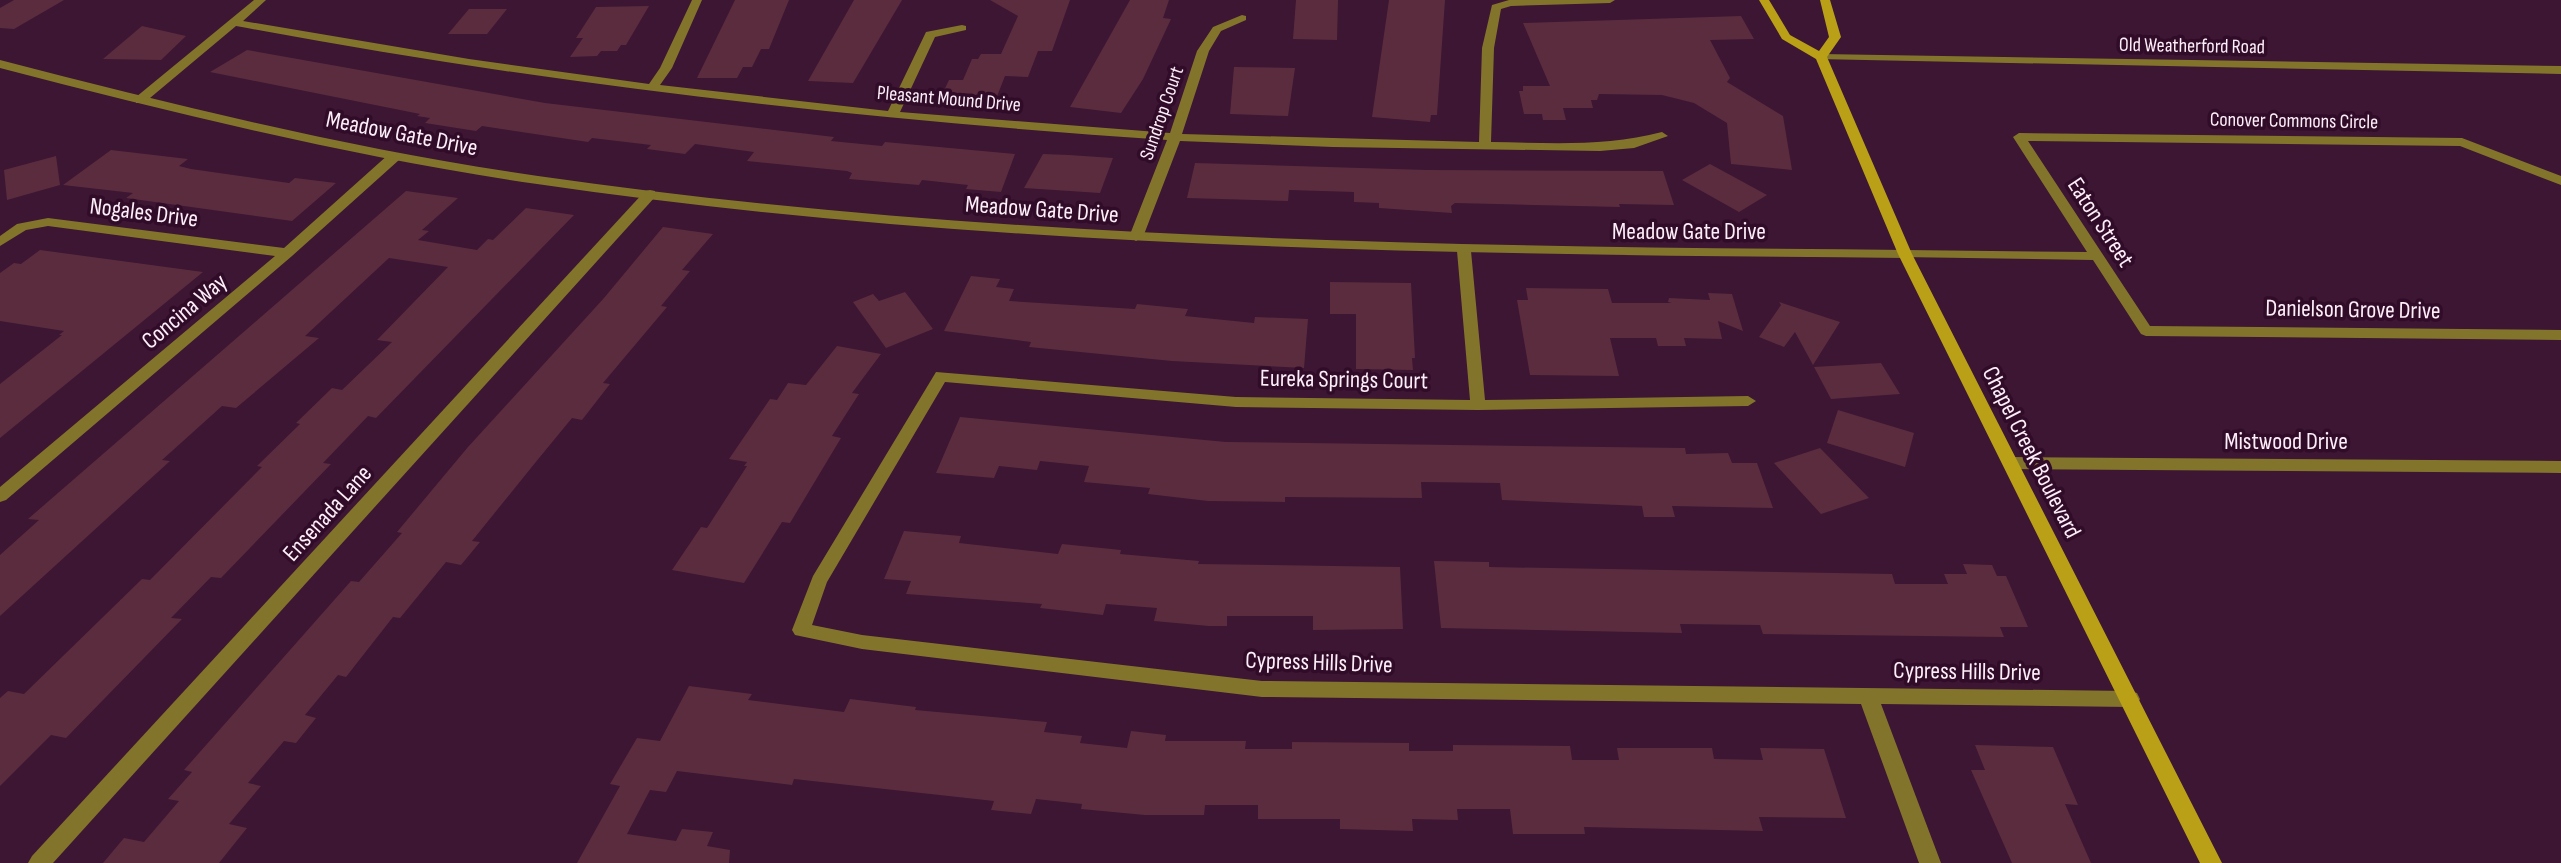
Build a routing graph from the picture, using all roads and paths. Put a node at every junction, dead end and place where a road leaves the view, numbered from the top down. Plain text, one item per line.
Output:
1 (261, 0) edge
2 (697, 0) edge
3 (1610, 0) edge
4 (1764, 0) edge
5 (1825, 0) edge
6 (1242, 18) dead end
7 (237, 23) junction
8 (962, 28) dead end
9 (1821, 57) junction
10 (0, 64) edge
11 (2561, 70) edge
12 (652, 88) junction
13 (140, 100) junction
14 (893, 114) junction
15 (1662, 136) dead end
16 (1175, 137) junction
17 (2019, 137) joint
18 (1485, 145) junction
19 (394, 157) junction
20 (2561, 181) edge
21 (650, 194) junction
22 (1136, 237) junction
23 (0, 242) edge
24 (1464, 251) junction
25 (287, 253) junction
26 (1905, 254) junction
27 (2097, 256) junction
28 (2146, 331) joint
29 (2561, 335) edge
30 (941, 376) joint
31 (1748, 401) dead end
32 (1478, 405) junction
33 (2010, 463) junction
34 (2561, 467) edge
35 (0, 496) edge
36 (1868, 696) junction
37 (2130, 699) junction
38 (39, 863) edge
39 (1930, 863) edge
40 (2211, 863) edge

1 - 7 street
2 - 12 street
3 - 18 street
4 - 9 main road
5 - 9 main road
6 - 16 street, Sundrop Court
7 - 12 street, Pleasant Mound Drive
7 - 13 street
8 - 14 street
9 - 11 street, Old Weatherford Road
9 - 26 main road, Chapel Creek Boulevard
10 - 13 street, Meadow Gate Drive
12 - 14 street, Pleasant Mound Drive
13 - 19 street, Meadow Gate Drive
14 - 16 street, Pleasant Mound Drive
15 - 18 street, Pleasant Mound Drive
16 - 18 street, Pleasant Mound Drive
16 - 22 street, Sundrop Court
17 - 20 street, Conover Commons Circle
17 - 27 street, Eaton Street
19 - 21 street, Meadow Gate Drive
19 - 25 street, Concina Way
21 - 22 street, Meadow Gate Drive
21 - 38 street, Ensenada Lane
22 - 24 street, Meadow Gate Drive
23 - 25 street, Nogales Drive
24 - 26 street, Meadow Gate Drive
24 - 32 street
25 - 35 street, Concina Way
26 - 27 street, Meadow Gate Drive
26 - 33 main road, Chapel Creek Boulevard
27 - 28 street, Eaton Street
28 - 29 street, Danielson Grove Drive
30 - 32 street, Eureka Springs Court
30 - 36 street, Cypress Hills Drive
31 - 32 street, Eureka Springs Court
33 - 34 street, Mistwood Drive
33 - 37 main road, Chapel Creek Boulevard
36 - 37 street, Cypress Hills Drive
36 - 39 street
37 - 40 main road, Chapel Creek Boulevard

